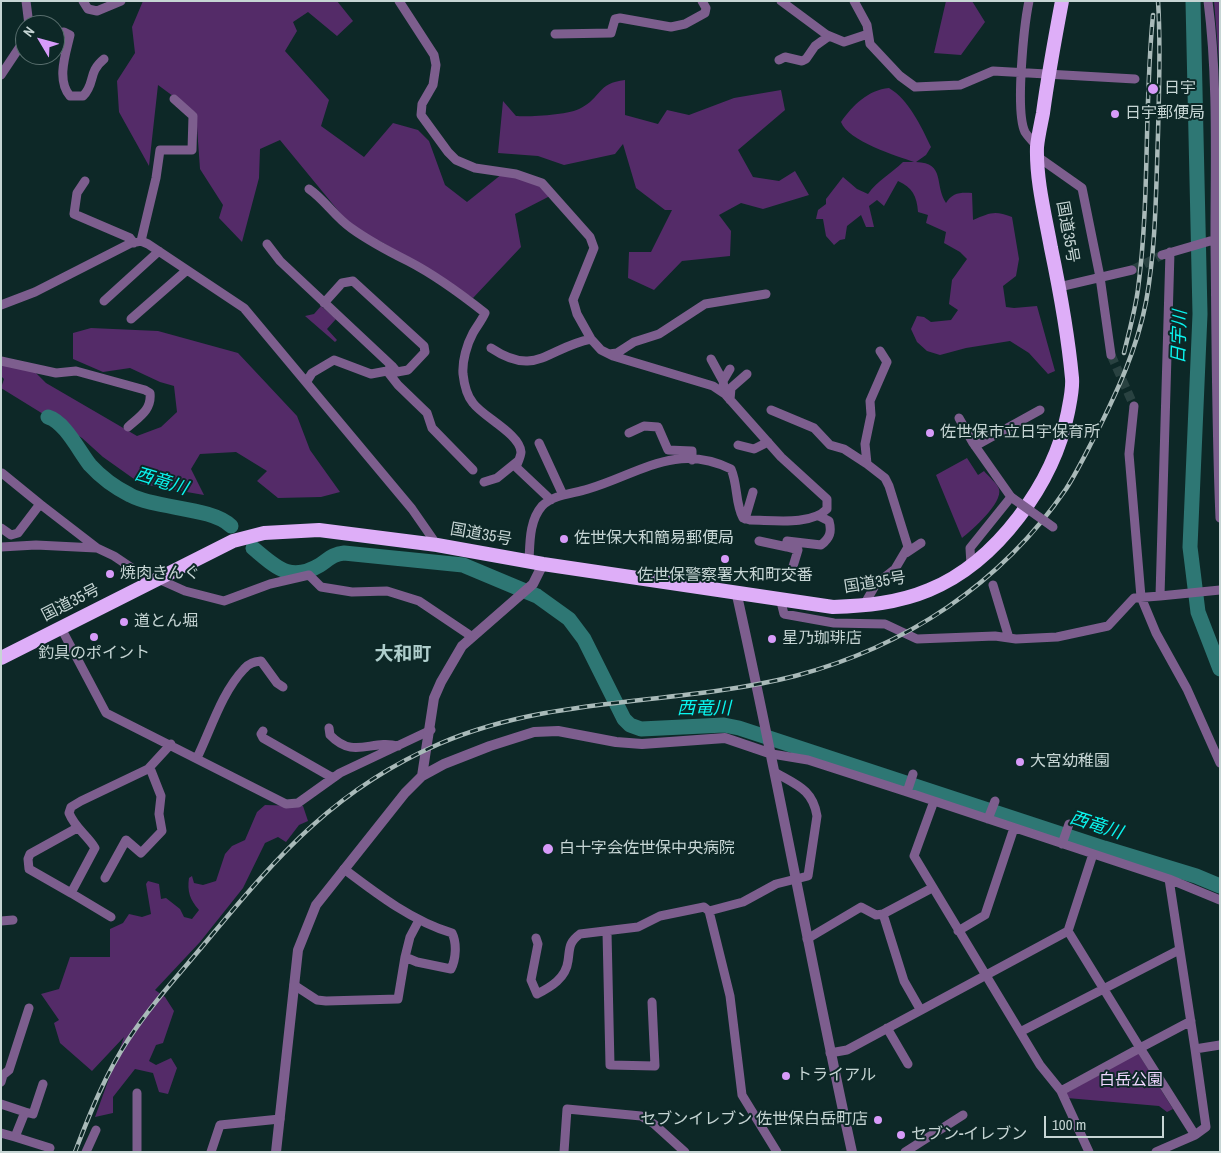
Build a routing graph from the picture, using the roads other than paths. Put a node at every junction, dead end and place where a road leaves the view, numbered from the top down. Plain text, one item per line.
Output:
1 (26, 1) edge
2 (83, 1) edge
3 (121, 1) edge
4 (399, 1) edge
5 (702, 1) edge
6 (781, 1) edge
7 (854, 1) edge
8 (1028, 1) edge
9 (1062, 1) edge
10 (1208, 1) edge
11 (28, 15) edge
12 (65, 33) edge
13 (555, 34) dead end
14 (868, 34) junction
15 (829, 36) junction
16 (65, 54) edge
17 (15, 55) edge
18 (104, 59) dead end
19 (779, 60) dead end
20 (64, 65) edge
21 (1022, 73) junction
22 (1, 75) edge
23 (1048, 75) junction
24 (1135, 79) dead end
25 (174, 99) dead end
26 (1038, 152) junction
27 (85, 181) dead end
28 (309, 189) dead end
29 (1218, 238) edge
30 (138, 242) junction
31 (267, 244) dead end
32 (159, 251) junction
33 (187, 270) junction
34 (1132, 270) tunnel mouth
35 (1100, 277) junction
36 (1059, 286) junction
37 (766, 294) dead end
38 (104, 301) dead end
39 (324, 303) junction
40 (1, 305) edge
41 (1219, 311) edge
42 (131, 319) dead end
43 (591, 339) junction
44 (491, 348) dead end
45 (880, 351) dead end
46 (609, 354) junction
47 (1111, 356) tunnel mouth
48 (1, 360) edge
49 (716, 360) dead end
50 (389, 369) junction
51 (730, 369) dead end
52 (747, 374) dead end
53 (307, 381) junction
54 (723, 381) junction
55 (727, 397) junction
56 (1134, 406) tunnel mouth
57 (771, 410) dead end
58 (1040, 410) dead end
59 (959, 418) dead end
60 (128, 427) dead end
61 (629, 432) dead end
62 (1218, 440) edge
63 (768, 442) junction
64 (540, 443) dead end
65 (738, 445) dead end
66 (975, 446) junction
67 (692, 460) junction
68 (518, 462) junction
69 (867, 464) junction
70 (473, 470) dead end
71 (2, 473) edge
72 (484, 482) dead end
73 (753, 492) dead end
74 (563, 495) junction
75 (1011, 497) junction
76 (551, 500) junction
77 (40, 504) junction
78 (819, 516) junction
79 (1220, 518) edge
80 (745, 519) junction
81 (1053, 527) dead end
82 (1, 528) edge
83 (759, 541) dead end
84 (922, 544) dead end
85 (437, 545) junction
86 (1, 547) edge
87 (787, 547) junction
88 (96, 548) junction
89 (906, 552) junction
90 (536, 562) junction
91 (971, 565) junction
92 (791, 573) dead end
93 (154, 579) junction
94 (994, 585) dead end
95 (1220, 590) edge
96 (736, 591) junction
97 (1160, 596) junction
98 (1141, 597) junction
99 (780, 598) junction
100 (864, 605) junction
101 (61, 628) junction
102 (471, 636) junction
103 (1009, 638) junction
104 (1, 658) edge
105 (283, 687) dead end
106 (329, 728) dead end
107 (431, 730) junction
108 (264, 731) dead end
109 (171, 744) junction
110 (399, 746) junction
111 (772, 754) junction
112 (197, 758) junction
113 (1220, 763) edge
114 (150, 768) junction
115 (776, 773) junction
116 (913, 775) dead end
117 (422, 776) junction
118 (333, 778) junction
119 (907, 790) junction
120 (934, 801) junction
121 (994, 802) dead end
122 (989, 817) junction
123 (1069, 825) dead end
124 (77, 828) junction
125 (1014, 828) junction
126 (1063, 841) junction
127 (1094, 854) junction
128 (344, 869) junction
129 (105, 878) dead end
130 (796, 879) junction
131 (1169, 879) junction
132 (932, 888) junction
133 (71, 894) junction
134 (1220, 900) edge
135 (709, 911) junction
136 (883, 914) junction
137 (111, 917) dead end
138 (13, 920) dead end
139 (419, 920) junction
140 (1, 921) edge
141 (1068, 930) junction
142 (958, 931) junction
143 (607, 932) junction
144 (536, 938) dead end
145 (807, 939) junction
146 (1179, 950) junction
147 (405, 956) junction
148 (984, 974) junction
149 (294, 986) junction
150 (1104, 989) junction
151 (652, 1002) dead end
152 (29, 1008) dead end
153 (920, 1010) junction
154 (1191, 1021) junction
155 (887, 1028) junction
156 (1020, 1032) junction
157 (1220, 1045) edge
158 (1140, 1048) junction
159 (1195, 1049) junction
160 (830, 1053) junction
161 (908, 1064) dead end
162 (2, 1076) edge
163 (43, 1084) dead end
164 (1061, 1091) junction
165 (137, 1093) dead end
166 (1, 1104) edge
167 (25, 1112) junction
168 (963, 1115) dead end
169 (280, 1119) junction
170 (96, 1130) dead end
171 (1, 1133) edge
172 (1195, 1135) junction
173 (15, 1137) junction
174 (48, 1152) edge
175 (86, 1152) edge
176 (137, 1152) edge
177 (212, 1152) edge
178 (276, 1152) edge
179 (564, 1152) edge
180 (685, 1152) edge
181 (777, 1152) edge
182 (852, 1152) edge
183 (904, 1152) edge
184 (1089, 1152) edge
185 (1156, 1152) edge

1 - 11 street
2 - 3 street
4 - 43 street
5 - 13 street
6 - 15 street
7 - 14 street
8 - 21 street
9 - 23 highway, 国道35号
10 - 29 street
12 - 16 street
14 - 15 street
14 - 21 street
15 - 19 street
17 - 22 street
18 - 20 street
21 - 23 street
21 - 26 street
23 - 24 street
23 - 26 highway, 国道35号
25 - 30 street
26 - 35 street
26 - 36 highway, 国道35号
27 - 30 street
28 - 68 street
29 - 41 street
29 - 97 street
30 - 32 street
30 - 40 street
31 - 39 street
32 - 33 street
32 - 38 street
33 - 42 street
33 - 53 street
34 - 35 street
35 - 36 street
35 - 47 street
36 - 91 highway, 国道35号
37 - 46 street
39 - 50 street
39 - 50 street
41 - 62 street
43 - 44 street
43 - 46 street
45 - 69 street
46 - 55 street
48 - 60 street
49 - 54 street
50 - 53 street
50 - 70 street
51 - 54 street
52 - 55 street
53 - 85 street
54 - 55 street
55 - 63 street
56 - 98 street
57 - 69 street
58 - 66 street
59 - 66 street
61 - 67 street
62 - 79 street
63 - 65 street
63 - 78 street
64 - 74 street
66 - 75 street
67 - 74 street
67 - 80 street
68 - 72 street
68 - 76 street
69 - 89 street
71 - 77 street
73 - 80 street
74 - 76 street
75 - 81 street, bridge
75 - 91 street
76 - 90 street
77 - 82 street
77 - 88 street
78 - 80 street
78 - 87 street
83 - 87 street
84 - 89 street
85 - 90 highway, 国道35号
85 - 93 highway, 国道35号
86 - 88 street
87 - 92 street
88 - 93 street
89 - 100 street
90 - 96 highway, 国道35号
90 - 102 street
91 - 100 highway, 国道35号
93 - 101 highway, 国道35号
93 - 102 street
94 - 103 street
95 - 97 street
96 - 99 highway, 国道35号
96 - 111 street
97 - 98 street
98 - 103 street
98 - 113 street
99 - 100 highway, 国道35号
99 - 103 street
101 - 104 highway, 国道35号
101 - 109 street
102 - 107 street
105 - 112 street
106 - 110 street
107 - 110 street
107 - 117 street
108 - 118 street
109 - 112 street
109 - 114 street
110 - 118 street
111 - 115 street
111 - 117 street
111 - 119 street
112 - 118 street
114 - 124 street
114 - 129 street
115 - 130 street
115 - 130 street
116 - 119 street
117 - 128 street
119 - 120 street
120 - 122 street
120 - 132 street
121 - 122 street
122 - 125 street
123 - 126 street
124 - 133 street
124 - 133 street
125 - 126 street
125 - 142 street
126 - 127 street
127 - 131 street
127 - 141 street
128 - 139 street
128 - 149 street
130 - 135 street
130 - 145 street
131 - 134 street
131 - 146 street
132 - 136 street
132 - 142 street
133 - 137 street
135 - 143 street
135 - 181 street
136 - 145 street
136 - 153 street
138 - 140 street
139 - 147 street
139 - 147 street
141 - 148 street
141 - 150 street
142 - 148 street
143 - 144 street
143 - 151 street
145 - 160 street
146 - 150 street
146 - 154 street
147 - 149 street
148 - 153 street
148 - 156 street
149 - 169 street
150 - 156 street
150 - 158 street
152 - 162 street
153 - 155 street
154 - 158 street
154 - 159 street
155 - 160 street
155 - 161 street
156 - 164 street
157 - 159 street
158 - 164 street
158 - 172 street
159 - 172 street
160 - 182 street
163 - 167 street
164 - 184 street
165 - 176 street
166 - 167 street
167 - 173 street
168 - 183 street
169 - 177 street
169 - 178 street
170 - 175 street
171 - 173 street
172 - 185 street
173 - 174 street
179 - 180 street

